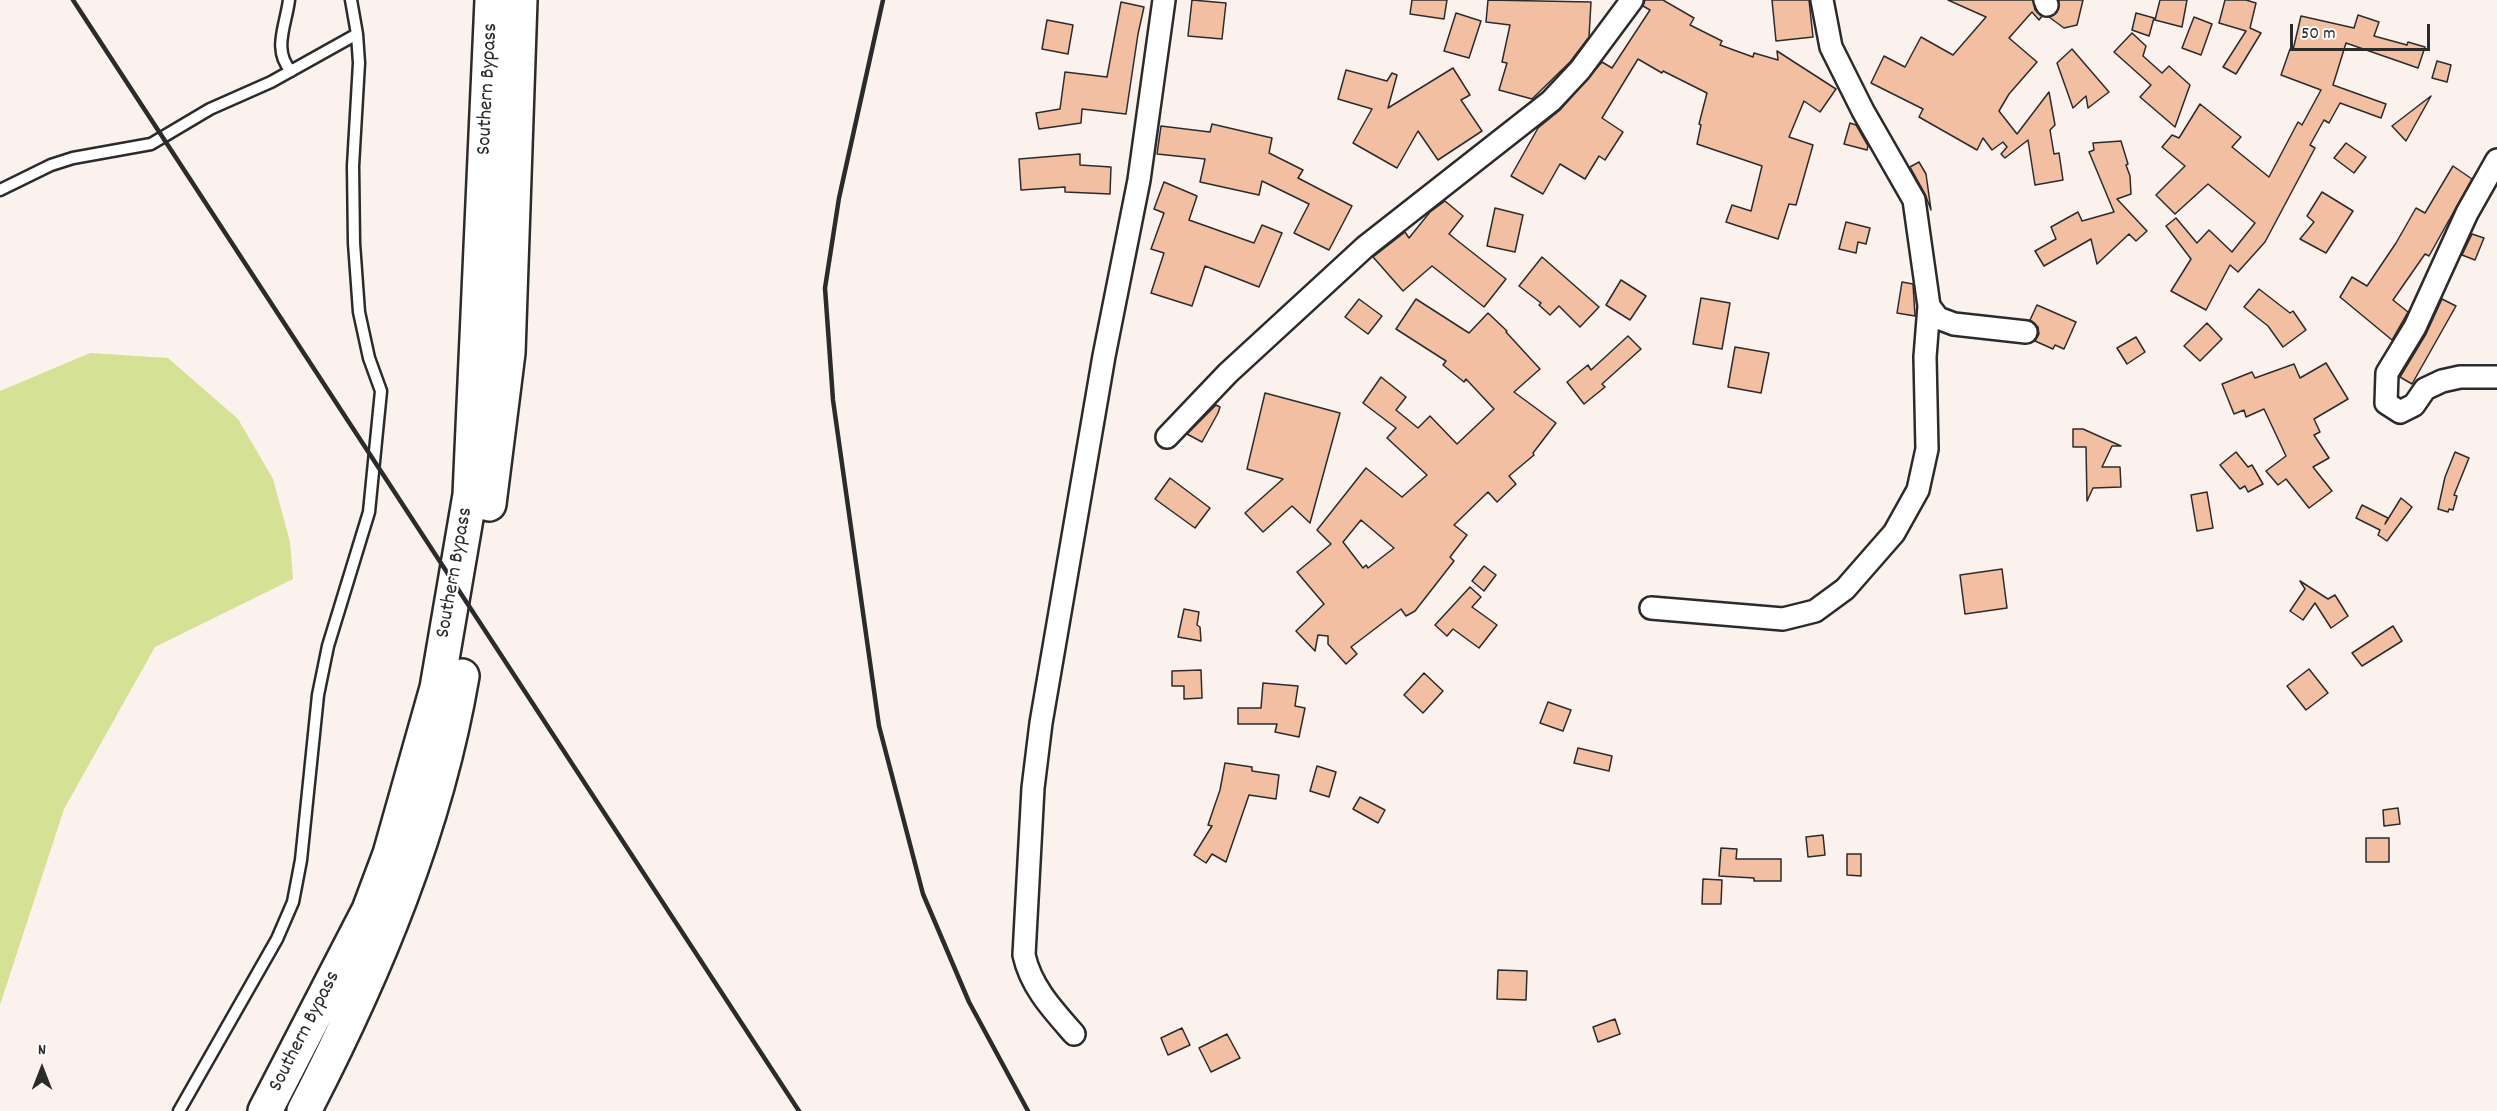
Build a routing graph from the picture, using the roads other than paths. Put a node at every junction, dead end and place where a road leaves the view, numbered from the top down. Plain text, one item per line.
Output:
1 (289, 0) edge
2 (351, 0) edge
3 (492, 0) edge
4 (520, 0) edge
5 (1164, 0) edge
6 (1632, 0) edge
7 (1822, 0) edge
8 (357, 34) junction
9 (291, 71) junction
10 (2497, 160) edge
11 (0, 190) edge
12 (1929, 306) junction
13 (2026, 332) dead end
14 (2497, 377) edge
15 (1167, 437) dead end
16 (1651, 608) dead end
17 (1074, 1034) dead end
18 (179, 1111) edge
19 (265, 1111) edge
20 (304, 1111) edge

1 - 9 lane
2 - 8 lane
3 - 19 highway, Southern Bypass
4 - 20 highway, Southern Bypass
5 - 17 street
6 - 15 street
7 - 12 street
8 - 9 lane
8 - 18 lane
9 - 11 lane
10 - 14 street
12 - 13 street
12 - 16 street

